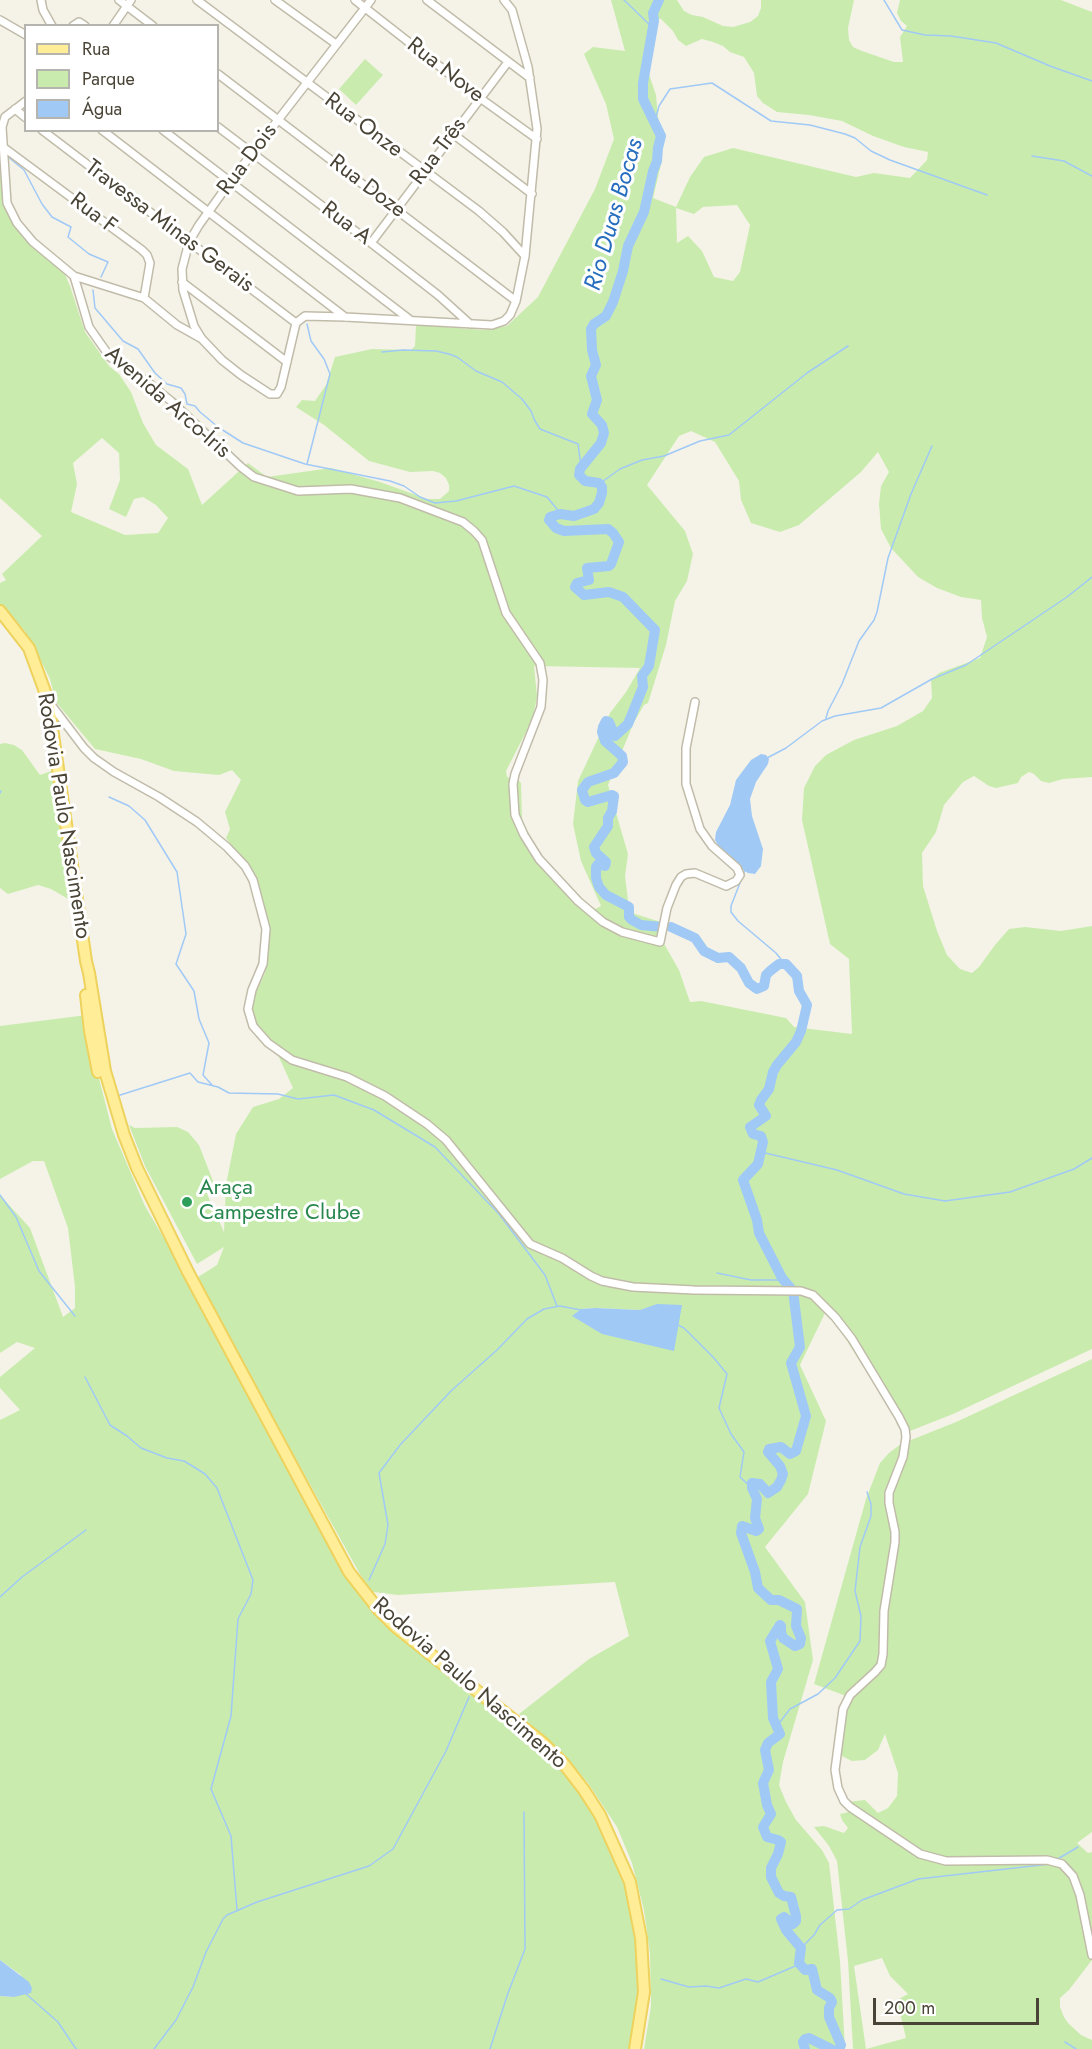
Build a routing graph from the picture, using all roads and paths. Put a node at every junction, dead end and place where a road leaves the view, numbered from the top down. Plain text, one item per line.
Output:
1 (41, 0) edge
2 (119, 0) edge
3 (197, 0) edge
4 (275, 0) edge
5 (355, 0) edge
6 (371, 0) edge
7 (427, 0) edge
8 (504, 0) edge
9 (129, 3) edge
10 (365, 8) junction
11 (0, 20) edge
12 (51, 24) edge
13 (114, 24) edge
14 (151, 24) edge
15 (24, 34) edge
16 (336, 44) junction
17 (508, 62) junction
18 (219, 75) edge
19 (531, 79) junction
20 (307, 82) junction
21 (480, 98) junction
22 (24, 102) edge
23 (15, 109) junction
24 (2, 116) edge
25 (24, 116) edge
26 (278, 120) junction
27 (219, 128) edge
28 (45, 132) edge
29 (105, 132) edge
30 (166, 132) edge
31 (453, 134) junction
32 (537, 139) junction
33 (3, 147) junction
34 (252, 153) junction
35 (424, 171) junction
36 (230, 182) junction
37 (532, 194) junction
38 (396, 209) junction
39 (209, 211) junction
40 (189, 242) junction
41 (371, 243) junction
42 (525, 256) junction
43 (74, 276) junction
44 (182, 282) junction
45 (144, 298) junction
46 (516, 301) junction
47 (345, 317) junction
48 (410, 320) junction
49 (296, 323) junction
50 (470, 324) junction
51 (202, 339) junction
52 (287, 362) junction
53 (0, 611) edge
54 (48, 700) junction
55 (695, 702) dead end
56 (1092, 1955) edge
57 (635, 2049) edge

1 - 12 street
2 - 9 street
3 - 20 street, Rua Onze
4 - 16 street
5 - 10 street, Rua Nove
6 - 10 street, Rua Dois
7 - 17 street
8 - 19 street
9 - 13 street
9 - 14 street
10 - 16 street, Rua Dois
10 - 21 street, Rua Nove
11 - 15 street
16 - 20 street, Rua Dois
17 - 19 street
17 - 21 street, Rua Três
18 - 26 street, Rua Doze
19 - 32 street
20 - 26 street, Rua Dois
20 - 35 street, Rua Onze
21 - 31 street, Rua Três
21 - 32 street, Rua Nove
22 - 23 street
23 - 24 street
23 - 25 street
24 - 33 street
26 - 34 street, Rua Dois
26 - 38 street, Rua Doze
27 - 34 street, Rua A
28 - 40 street, Travessa Minas Gerais
29 - 39 street
30 - 36 street
31 - 35 street, Rua Três
31 - 37 street
32 - 37 street
33 - 43 street
33 - 45 street, Rua F
34 - 36 street, Rua Dois
34 - 41 street, Rua A
35 - 38 street, Rua Três
35 - 42 street, Rua Onze
36 - 39 street, Rua Dois
36 - 48 street
37 - 42 street
38 - 41 street, Rua Três
38 - 46 street, Rua Doze
39 - 40 street, Rua Dois
39 - 47 street
40 - 44 street, Rua Dois
40 - 49 street, Travessa Minas Gerais
41 - 50 street, Rua A
42 - 46 street
43 - 45 street
43 - 55 street, Avenida Arco-Íris
44 - 51 street, Rua Dois
44 - 52 street
45 - 51 street
46 - 50 street
47 - 48 street
47 - 49 street
48 - 50 street
49 - 52 street
51 - 52 street
53 - 54 main road, Rodovia Paulo Nascimento
54 - 56 street
54 - 57 main road, Rodovia Paulo Nascimento

